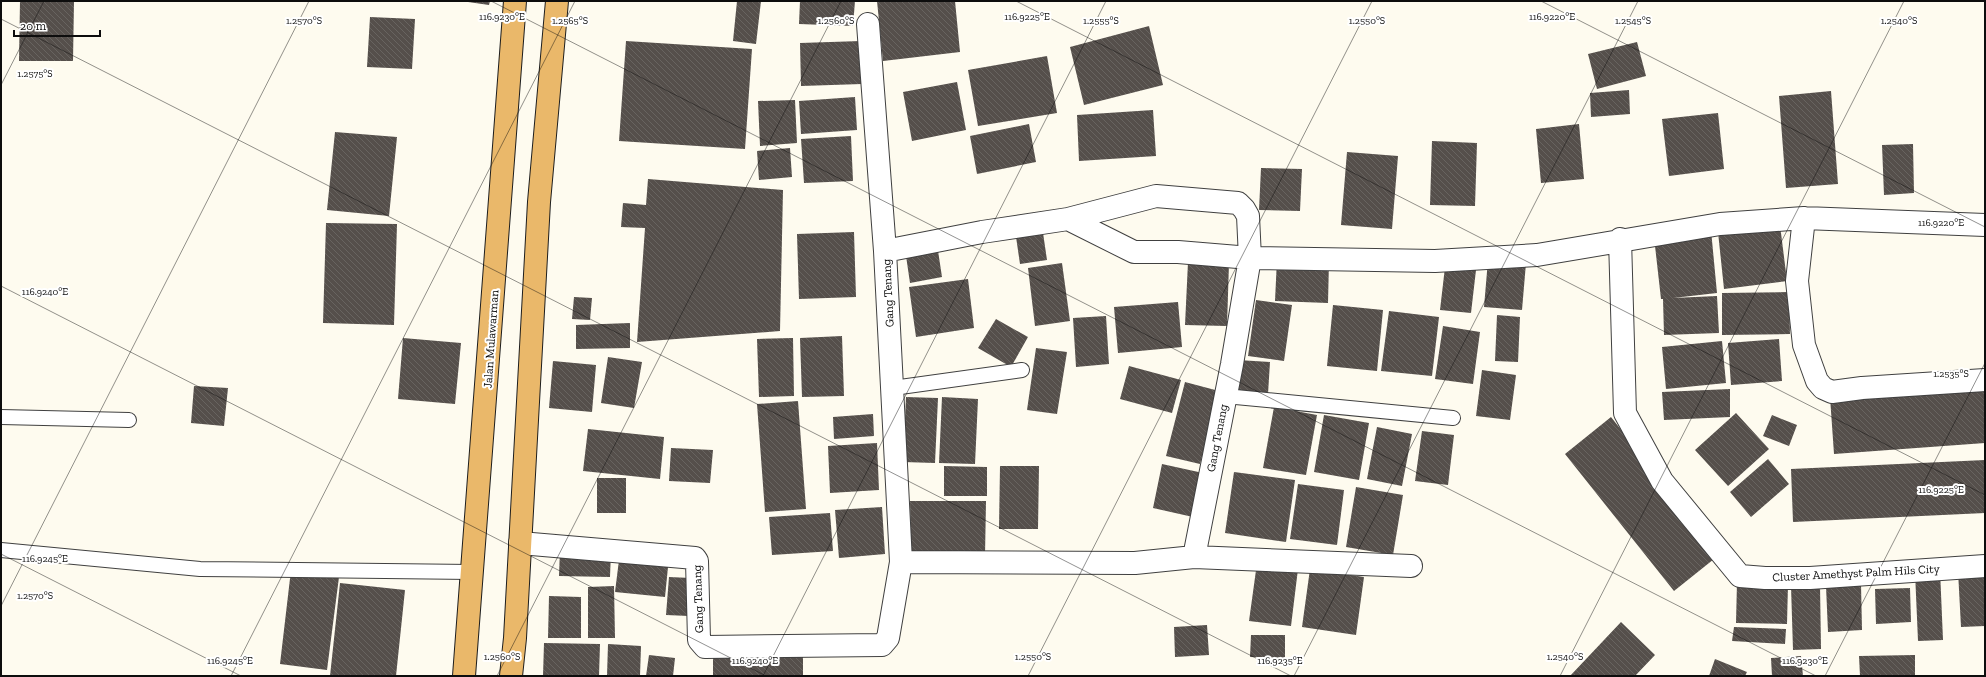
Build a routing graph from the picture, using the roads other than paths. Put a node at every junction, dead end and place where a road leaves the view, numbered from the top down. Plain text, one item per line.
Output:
1 (515, 1) edge
2 (557, 1) edge
3 (868, 24) dead end
4 (1804, 218) junction
5 (1068, 219) junction
6 (1985, 225) edge
7 (1620, 240) junction
8 (886, 251) junction
9 (1250, 258) junction
10 (1022, 370) dead end
11 (1985, 380) edge
12 (893, 388) junction
13 (1225, 396) junction
14 (1, 417) edge
15 (1453, 418) dead end
16 (129, 420) dead end
17 (520, 543) junction
18 (1, 550) edge
19 (1194, 557) junction
20 (901, 562) junction
21 (1411, 566) dead end
22 (1985, 566) edge
23 (472, 572) junction
24 (464, 676) edge
25 (511, 676) edge

1 - 23 highway, Jalan Mulawarman
2 - 17 highway
3 - 8 street, Gang Tenang
4 - 6 street
4 - 7 street
4 - 11 street
5 - 8 street, Gang Tenang
5 - 9 street
5 - 9 street, Gang Tenang
7 - 9 street
7 - 22 street, Cluster Amethyst Palm Hils City
8 - 12 street, Gang Tenang
9 - 13 street, Gang Tenang
10 - 12 lane
12 - 20 street, Gang Tenang
13 - 15 lane
13 - 19 street, Gang Tenang
14 - 16 lane
17 - 20 street, Gang Tenang
17 - 25 highway
18 - 23 lane
19 - 20 street
19 - 21 street
23 - 24 highway, Jalan Mulawarman

